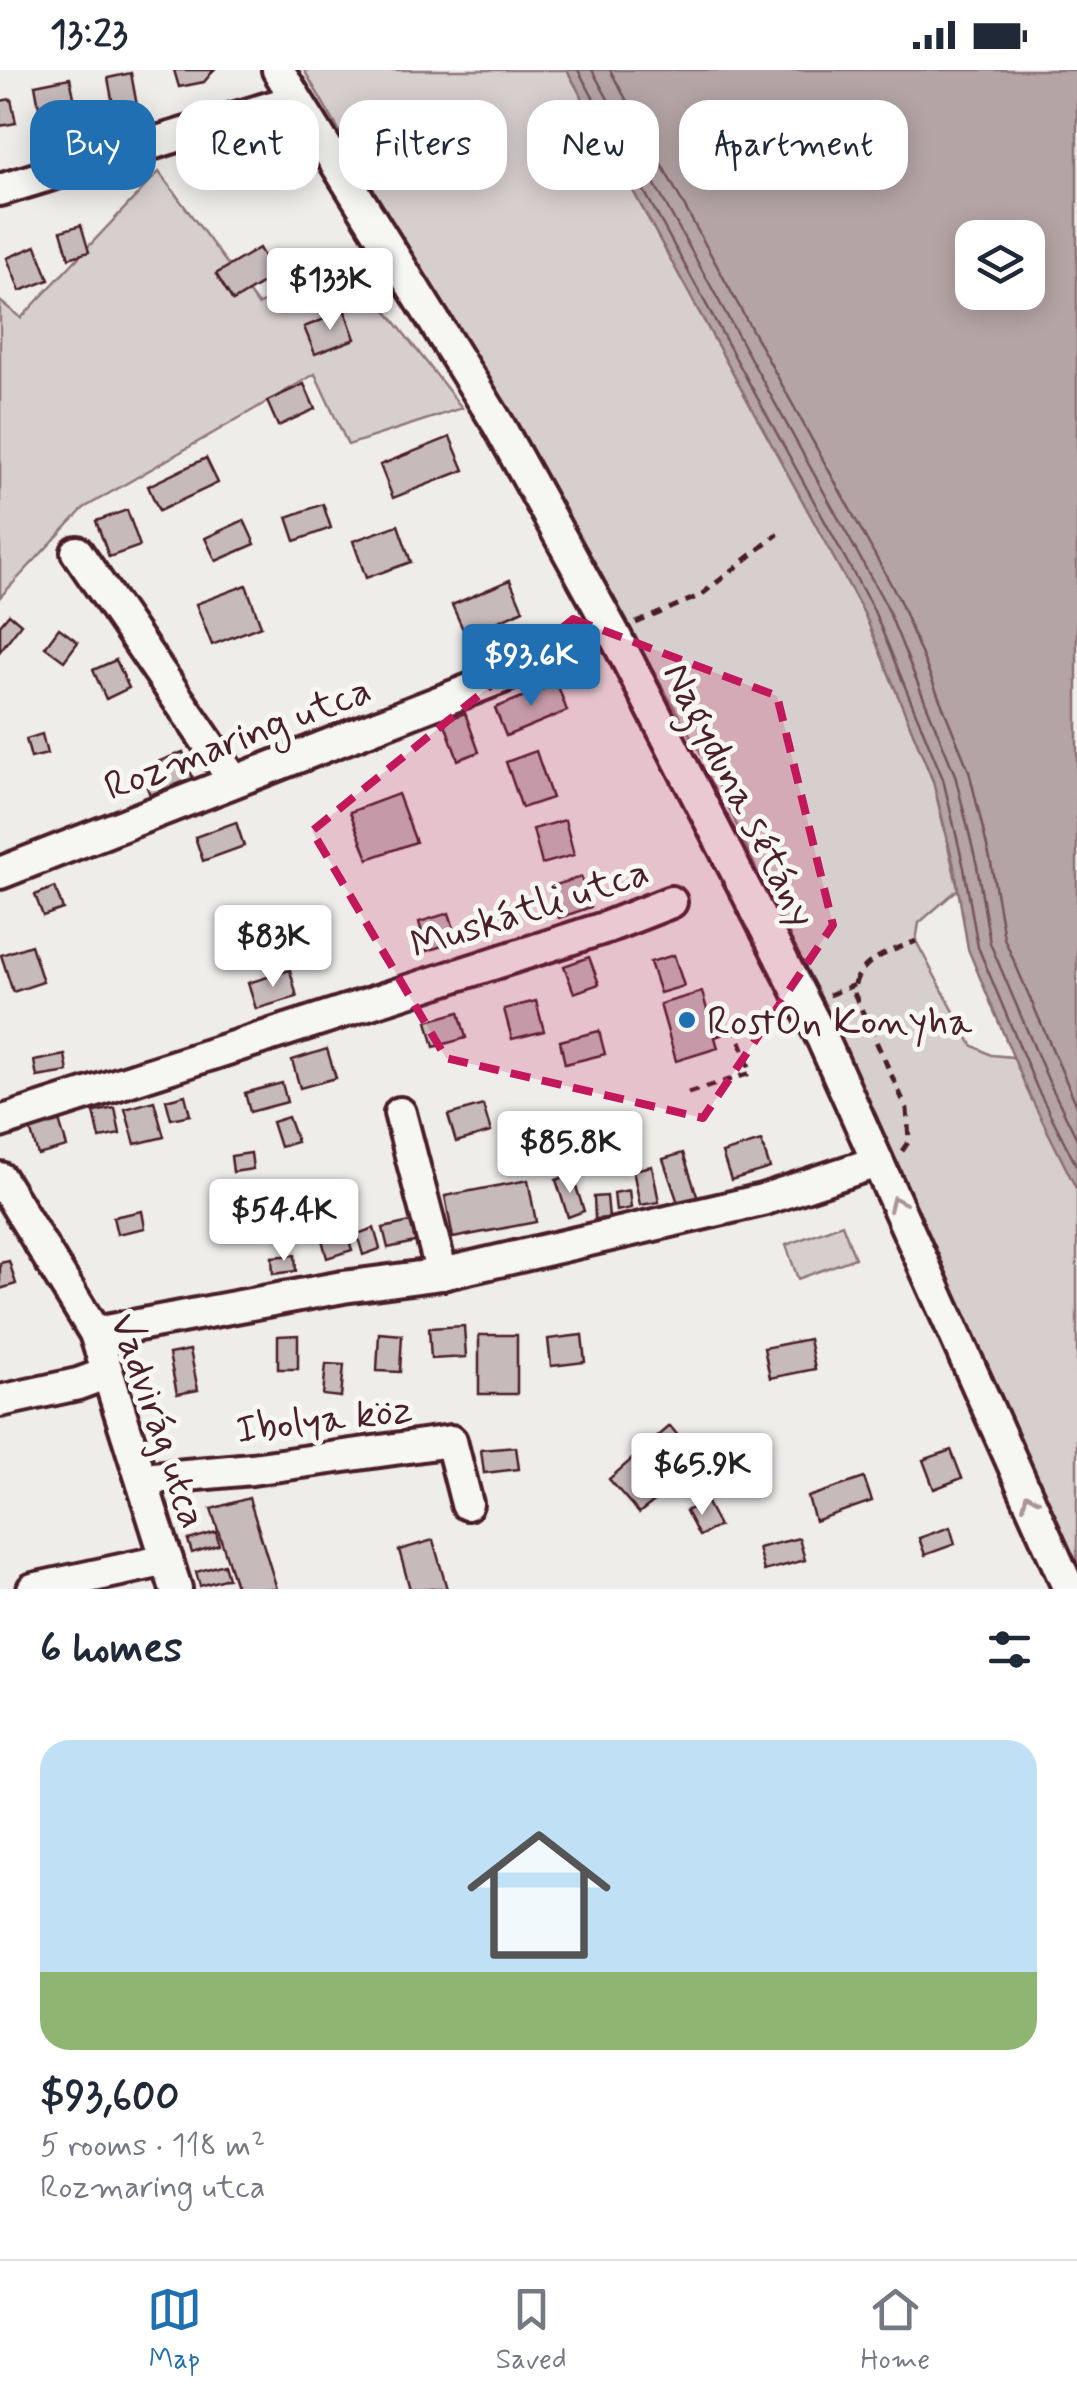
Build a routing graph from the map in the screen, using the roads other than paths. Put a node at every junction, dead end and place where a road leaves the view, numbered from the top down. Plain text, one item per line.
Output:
1 (278, 70) edge
2 (295, 100) edge
3 (176, 136) edge
4 (319, 138) edge
5 (0, 190) edge
6 (77, 552) dead end
7 (560, 655) dead end
8 (234, 781) junction
9 (0, 873) edge
10 (671, 902) dead end
11 (400, 1113) dead end
12 (0, 1122) edge
13 (877, 1162) junction
14 (0, 1178) edge
15 (442, 1274) junction
16 (94, 1333) junction
17 (105, 1374) junction
18 (0, 1401) edge
19 (142, 1479) junction
20 (467, 1504) dead end
21 (172, 1575) edge
22 (33, 1589) edge
23 (1069, 1589) edge

1 - 2 street, Nagyduna sétány
3 - 5 street
4 - 13 street, Nagyduna sétány
6 - 8 street
7 - 8 street, Rozmaring utca
8 - 9 street, Rozmaring utca
10 - 12 street, Muskátli utca
11 - 15 street
13 - 15 street
23 -> 13 street, Nagyduna sétány
14 - 16 street, Vadvirág utca
15 - 16 street
16 - 17 street, Vadvirág utca
17 - 18 street
17 - 19 street, Vadvirág utca
19 - 20 street, Ibolya köz
19 - 21 street, Vadvirág utca
21 - 22 street

